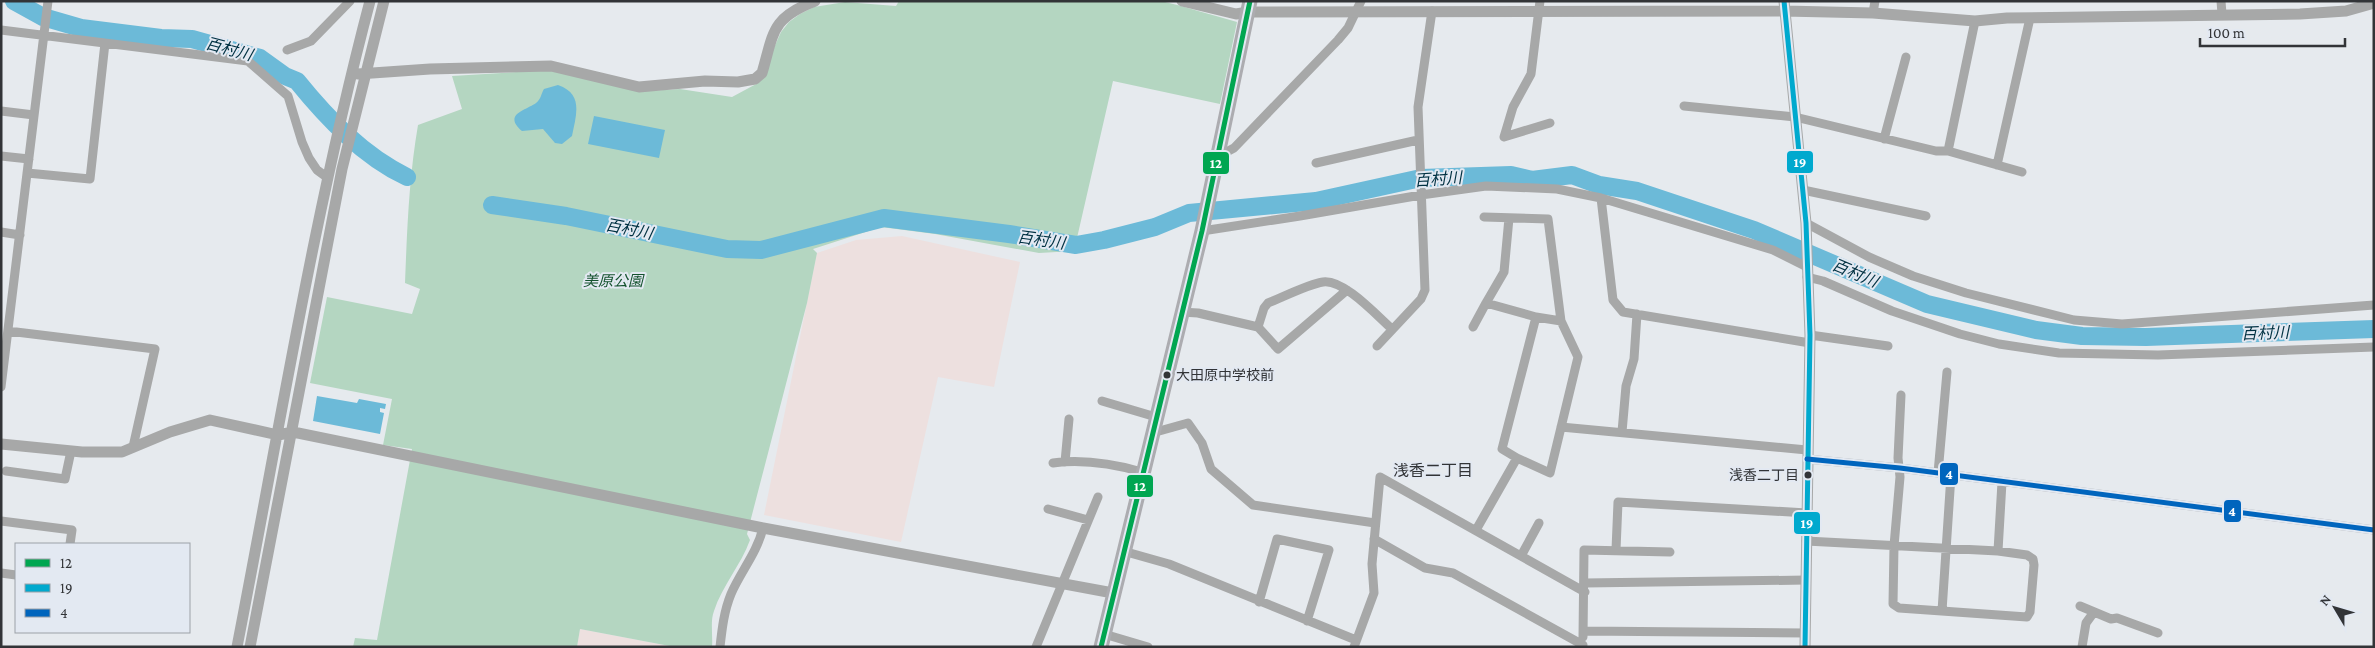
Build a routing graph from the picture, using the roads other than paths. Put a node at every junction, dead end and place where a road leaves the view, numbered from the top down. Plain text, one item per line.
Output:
1 (350, 1) edge
2 (370, 1) edge
3 (384, 1) edge
4 (814, 1) edge
5 (1182, 1) edge
6 (2221, 1) edge
7 (2374, 3) edge
8 (48, 4) edge
9 (1539, 6) edge
10 (1784, 6) edge
11 (1249, 7) edge
12 (1359, 7) edge
13 (1874, 7) edge
14 (1432, 11) junction
15 (2222, 14) junction
16 (2030, 18) junction
17 (1975, 21) junction
18 (1, 30) edge
19 (44, 31) junction
20 (105, 43) junction
21 (287, 50) dead end
22 (1906, 57) dead end
23 (350, 74) junction
24 (364, 74) junction
25 (1684, 106) dead end
26 (1, 111) edge
27 (34, 115) junction
28 (1795, 116) junction
29 (1550, 124) dead end
30 (1884, 139) junction
31 (1418, 140) junction
32 (1948, 151) junction
33 (1, 156) edge
34 (1217, 157) junction
35 (29, 159) junction
36 (1316, 163) dead end
37 (1997, 165) junction
38 (2022, 172) dead end
39 (27, 173) junction
40 (328, 178) junction
41 (1803, 190) junction
42 (1421, 194) junction
43 (1601, 198) junction
44 (1926, 216) dead end
45 (1484, 217) dead end
46 (1509, 218) junction
47 (1202, 227) junction
48 (1806, 229) junction
49 (1, 232) edge
50 (20, 235) junction
51 (1807, 268) junction
52 (1348, 290) junction
53 (1, 301) edge
54 (12, 302) junction
55 (1486, 303) junction
56 (2374, 305) edge
57 (1181, 312) junction
58 (1637, 314) junction
59 (1536, 317) junction
60 (1561, 321) junction
61 (1258, 327) junction
62 (1473, 327) dead end
63 (1392, 329) junction
64 (6, 334) edge
65 (1810, 339) junction
66 (1377, 346) dead end
67 (1888, 346) dead end
68 (2374, 347) edge
69 (1947, 372) dead end
70 (2, 380) edge
71 (1901, 395) dead end
72 (1102, 401) dead end
73 (1156, 417) junction
74 (1070, 419) dead end
75 (1561, 427) junction
76 (293, 432) junction
77 (1622, 432) junction
78 (1152, 433) junction
79 (278, 435) junction
80 (1, 444) edge
81 (133, 447) junction
82 (71, 451) junction
83 (1807, 454) junction
84 (1517, 458) junction
85 (1065, 462) junction
86 (1053, 463) dead end
87 (1900, 468) junction
88 (6, 471) dead end
89 (1142, 472) junction
90 (1938, 473) junction
91 (1951, 475) junction
92 (2002, 482) junction
93 (1098, 497) dead end
94 (1048, 509) dead end
95 (1806, 513) junction
96 (1088, 520) junction
97 (1, 521) edge
98 (1375, 523) junction
99 (1540, 523) dead end
100 (763, 528) junction
101 (1476, 530) junction
102 (2374, 530) edge
103 (1374, 539) junction
104 (1806, 541) junction
105 (70, 543) edge
106 (1894, 546) junction
107 (1945, 548) junction
108 (1616, 550) junction
109 (1123, 551) junction
110 (1998, 551) junction
111 (1670, 552) dead end
112 (1521, 556) junction
113 (1, 573) edge
114 (15, 575) edge
115 (1806, 580) junction
116 (1063, 583) junction
117 (1585, 588) junction
118 (1113, 593) junction
119 (1259, 602) junction
120 (2080, 606) dead end
121 (1942, 612) junction
122 (2094, 612) junction
123 (1307, 622) junction
124 (1584, 631) junction
125 (1805, 632) junction
126 (2158, 632) dead end
127 (1102, 640) edge
128 (1355, 643) edge
129 (1583, 646) edge
130 (237, 647) edge
131 (250, 647) edge
132 (720, 647) edge
133 (1036, 647) edge
134 (1148, 647) edge
135 (1805, 647) edge
136 (2082, 647) edge

1 - 21 street
2 - 23 street
3 - 24 street
4 - 24 street
5 - 11 street
6 - 15 street
7 - 15 street
8 - 19 street
9 - 10 street
9 - 14 street
9 - 29 street
10 - 13 street
10 - 28 street
11 - 12 street
11 - 34 highway
12 - 14 street
12 - 34 street
13 - 17 street
14 - 31 street
15 - 16 street
16 - 17 street
16 - 37 street
17 - 32 street
18 - 19 street
19 - 20 street
19 - 27 street
20 - 39 street
20 - 40 street
22 - 30 street
23 - 24 street
23 - 40 street
24 - 76 street
25 - 28 street
26 - 27 street
27 - 35 street
28 - 30 street
28 - 41 street
30 - 32 street
31 - 36 street
31 - 42 street
32 - 37 street
33 - 35 street
34 - 47 highway
35 - 39 street
37 - 38 street
39 - 50 street
40 - 79 street
41 - 44 street
41 - 48 street
42 - 43 street
42 - 47 street
42 - 63 street
43 - 51 street
43 - 58 street
45 - 46 street
46 - 55 street
46 - 60 street
47 - 57 highway
48 - 51 street
48 - 56 street
49 - 50 street
50 - 54 street
51 - 65 street
51 - 68 street
52 - 61 street
52 - 61 street
52 - 63 street
53 - 54 street
54 - 64 street
55 - 59 street
55 - 62 street
57 - 61 street
57 - 73 highway
58 - 65 street
58 - 77 street
59 - 60 street
59 - 84 street
60 - 75 street
63 - 66 street
64 - 70 street
64 - 81 street
65 - 67 street
65 - 83 street
69 - 90 street
71 - 87 street
72 - 73 street
73 - 78 highway
74 - 85 street
75 - 77 street
75 - 84 street
76 - 79 street
76 - 100 street
76 - 131 street
77 - 83 street
78 - 89 highway
78 - 98 street
79 - 81 street
79 - 130 street
80 - 82 street
81 - 82 street
82 - 88 street
83 - 87 street
83 - 95 street
84 - 101 street
85 - 86 street
85 - 89 street
87 - 90 street
87 - 106 street
89 - 109 highway
90 - 91 street
91 - 92 street
91 - 107 street
92 - 102 street
92 - 110 street
93 - 96 street
94 - 96 street
95 - 104 street
95 - 108 street
96 - 116 street
97 - 105 street
98 - 101 street
98 - 103 street
99 - 112 street
100 - 116 street
100 - 132 street
101 - 112 street
103 - 128 street
103 - 129 street
104 - 106 street
104 - 115 street
106 - 107 street
106 - 121 street
107 - 110 street
107 - 121 street
108 - 111 street
108 - 117 street
109 - 118 highway
109 - 119 street
110 - 121 street
112 - 117 street
113 - 114 street
115 - 117 street
115 - 125 street
116 - 118 street
116 - 133 street
117 - 124 street
118 - 127 highway
119 - 123 street
119 - 123 street
120 - 122 street
122 - 126 street
122 - 136 street
123 - 128 street
124 - 125 street
124 - 129 street
125 - 135 street
127 - 134 street

